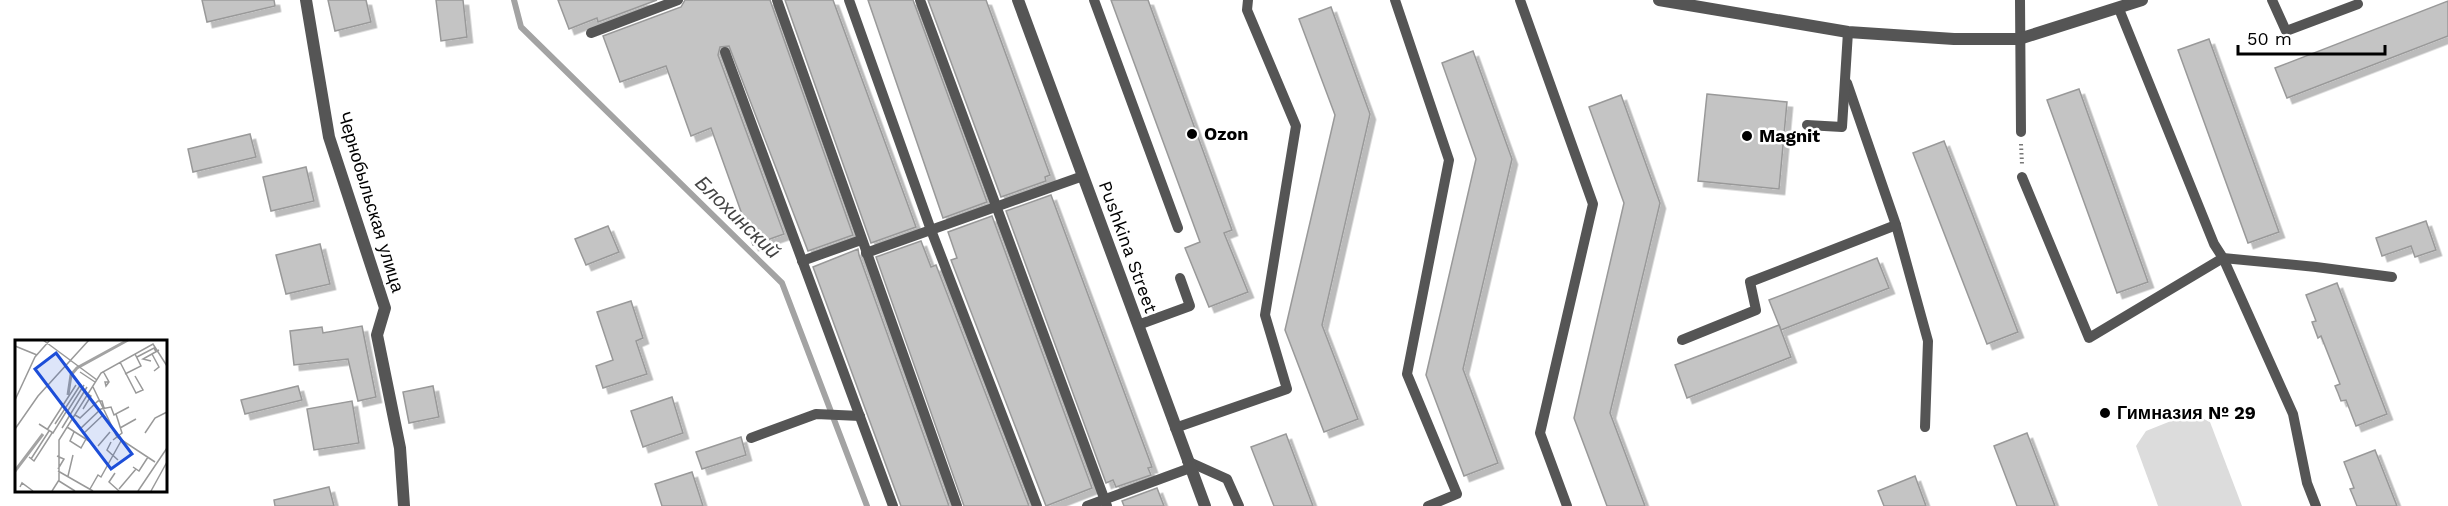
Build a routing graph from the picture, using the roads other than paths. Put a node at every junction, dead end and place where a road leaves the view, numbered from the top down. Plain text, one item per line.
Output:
1 (306, 0) edge
2 (678, 0) edge
3 (777, 0) edge
4 (849, 0) edge
5 (921, 0) edge
6 (1018, 0) edge
7 (1094, 0) edge
8 (1248, 0) edge
9 (1395, 0) edge
10 (1520, 0) edge
11 (1659, 0) edge
12 (2020, 0) edge
13 (2142, 0) edge
14 (2272, 0) edge
15 (2358, 4) dead end
16 (2119, 9) junction
17 (1848, 32) junction
18 (591, 33) dead end
19 (2019, 39) junction
20 (725, 52) dead end
21 (1846, 83) junction
22 (1807, 125) dead end
23 (2021, 132) road end
24 (1083, 176) junction
25 (2022, 177) road end
26 (996, 206) junction
27 (1896, 225) junction
28 (1178, 228) dead end
29 (931, 230) junction
30 (861, 240) junction
31 (866, 253) junction
32 (2223, 258) junction
33 (802, 261) junction
34 (2392, 277) dead end
35 (1180, 278) dead end
36 (1137, 325) junction
37 (1683, 340) dead end
38 (860, 416) junction
39 (1925, 427) dead end
40 (1175, 428) junction
41 (751, 438) dead end
42 (1189, 464) junction
43 (1105, 503) edge
44 (404, 506) edge
45 (893, 506) edge
46 (957, 506) edge
47 (1037, 506) edge
48 (1087, 506) edge
49 (1205, 506) edge
50 (1239, 506) edge
51 (1428, 506) edge
52 (1567, 506) edge
53 (2316, 506) edge

1 - 44 street, Чернобыльская улица
2 - 18 lane
3 - 30 lane
4 - 29 lane
5 - 26 lane
6 - 24 street, Pushkina Street
7 - 28 lane
8 - 40 lane
9 - 51 lane
10 - 52 lane
11 - 17 street
12 - 19 lane
13 - 16 street
14 - 15 lane
16 - 19 street
16 - 32 lane
17 - 19 street
17 - 21 lane
19 - 23 lane
20 - 33 lane
21 - 22 lane
21 - 27 lane
24 - 26 lane
24 - 36 street, Pushkina Street
25 - 32 lane
26 - 29 lane
26 - 43 lane
27 - 37 lane
27 - 39 lane
29 - 31 lane
29 - 47 lane
30 - 31 lane
30 - 33 lane
31 - 46 lane
32 - 34 lane
32 - 53 lane
33 - 38 lane
35 - 36 lane
36 - 40 street, Pushkina Street
38 - 41 lane
38 - 45 lane
40 - 42 street, Pushkina Street
42 - 43 lane
42 - 49 street, Pushkina Street
42 - 50 lane
43 - 48 lane

